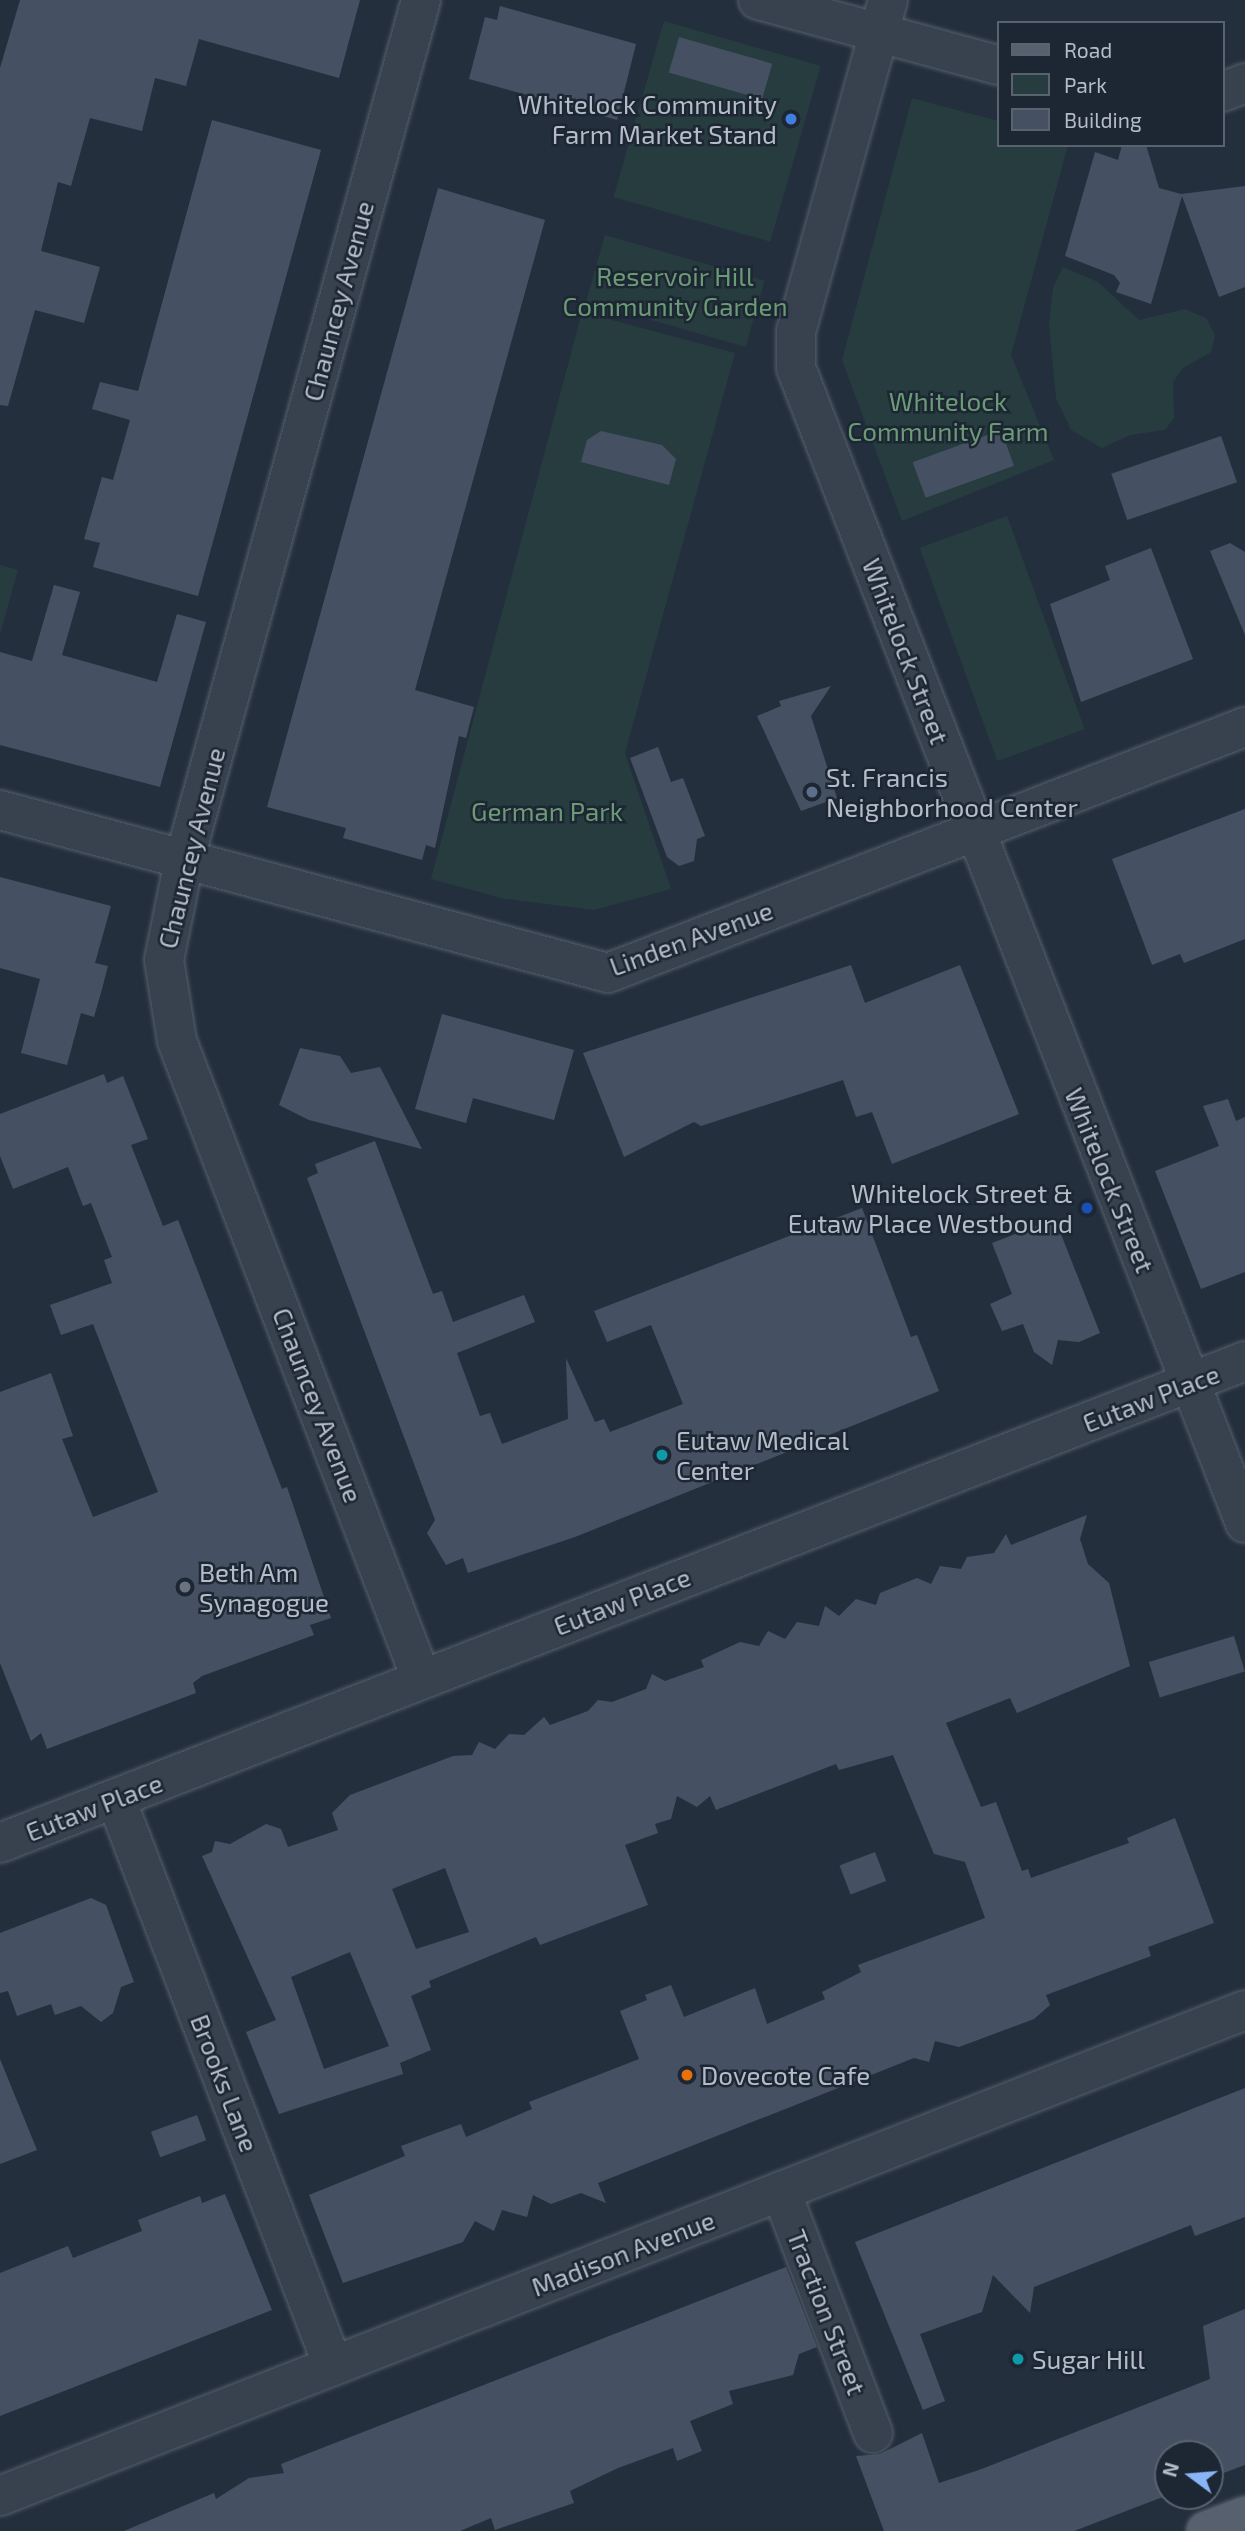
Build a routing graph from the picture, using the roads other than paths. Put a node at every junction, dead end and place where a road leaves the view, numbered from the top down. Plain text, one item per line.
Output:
1 (421, 0) edge
2 (758, 0) edge
3 (883, 16) edge
4 (996, 64) edge
5 (1245, 83) edge
6 (1224, 91) edge
7 (1245, 727) edge
8 (0, 810) edge
9 (975, 831) junction
10 (184, 861) junction
11 (1245, 1361) edge
12 (1191, 1383) junction
13 (1245, 1523) edge
14 (421, 1678) junction
15 (116, 1799) junction
16 (2, 1836) edge
17 (1245, 2010) edge
18 (781, 2191) junction
19 (333, 2366) junction
20 (873, 2434) dead end
21 (0, 2496) edge
22 (1245, 2516) edge
23 (1206, 2531) edge

1 - 10 street, Chauncey Avenue
2 - 3 street
3 - 4 street
3 - 9 street, Whitelock Street
5 - 6 street
7 - 9 street, Linden Avenue
8 - 10 street, Linden Avenue
9 - 10 street, Linden Avenue
9 - 12 street, Whitelock Street
10 - 14 street, Chauncey Avenue
11 - 12 street, Eutaw Place
12 - 13 street, Whitelock Street
12 - 14 street, Eutaw Place
14 - 15 street, Eutaw Place
15 - 16 street, Eutaw Place
15 - 19 street, Brooks Lane
17 - 18 street, Madison Avenue
18 - 19 street, Madison Avenue
18 - 20 street, Traction Street
19 - 21 street, Madison Avenue
22 - 23 main road

